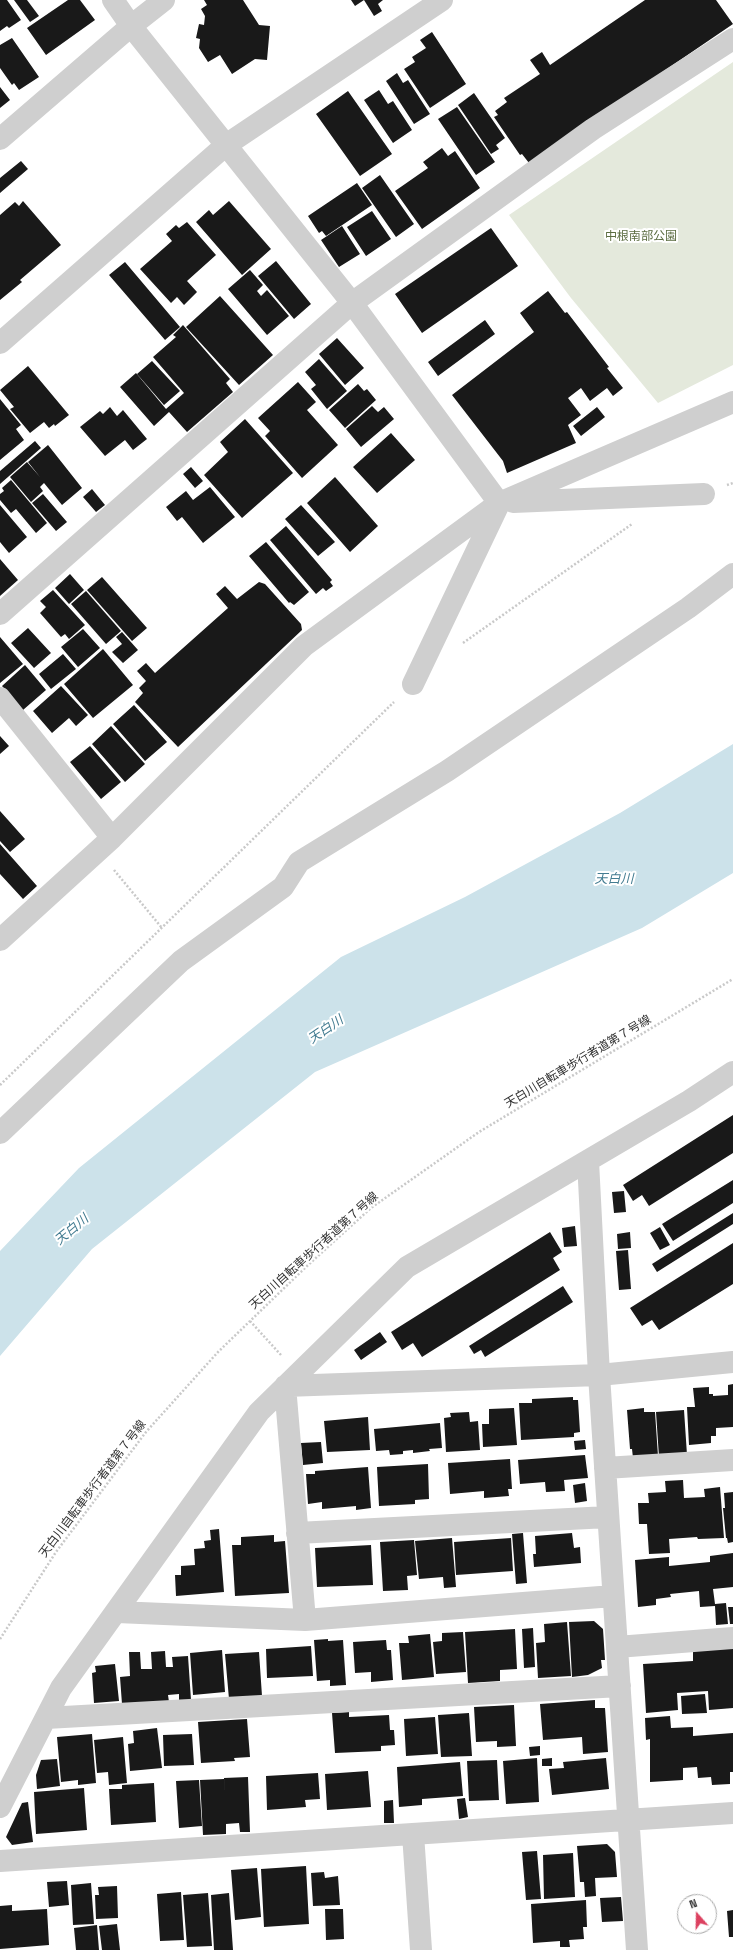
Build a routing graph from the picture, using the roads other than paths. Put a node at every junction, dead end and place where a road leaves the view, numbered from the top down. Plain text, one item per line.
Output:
1 (113, 0) edge
2 (164, 0) edge
3 (442, 0) edge
4 (131, 26) junction
5 (733, 39) edge
6 (0, 139) edge
7 (226, 145) junction
8 (352, 303) junction
9 (0, 343) edge
10 (733, 402) edge
11 (704, 494) road end
12 (499, 503) junction
13 (733, 574) edge
14 (0, 614) edge
15 (414, 684) road end
16 (0, 698) edge
17 (112, 838) junction
18 (0, 940) edge
19 (733, 1072) edge
20 (0, 1134) edge
21 (588, 1160) junction
22 (733, 1362) edge
23 (599, 1375) junction
24 (285, 1386) junction
25 (733, 1460) edge
26 (605, 1468) junction
27 (608, 1517) junction
28 (297, 1533) junction
29 (614, 1596) junction
30 (117, 1612) junction
31 (305, 1620) junction
32 (733, 1638) edge
33 (617, 1647) junction
34 (620, 1686) junction
35 (46, 1718) junction
36 (0, 1807) edge
37 (733, 1813) edge
38 (629, 1820) junction
39 (413, 1834) junction
40 (0, 1861) edge
41 (421, 1950) edge
42 (637, 1950) edge

1 - 4 street
2 - 4 street
3 - 7 street
4 - 6 street
4 - 7 street
5 - 8 street
7 - 8 street
7 - 9 street
8 - 12 street
8 - 14 street
10 - 12 street
11 - 12 street
12 - 15 street
12 - 17 street
13 - 20 street
16 - 17 street
17 - 18 street
19 - 21 street
21 - 23 street
21 - 24 street
22 - 23 street
23 - 24 street
23 - 26 street
24 - 28 street
24 - 30 street
25 - 26 street
26 - 27 street
27 - 28 street
27 - 29 street
28 - 31 street
29 - 31 street
29 - 33 street
30 - 31 street
30 - 35 street
32 - 33 street
33 - 34 street
34 - 35 street
34 - 38 street
35 - 36 street
37 - 38 street
38 - 39 street
38 - 42 street
39 - 40 street
39 - 41 street

